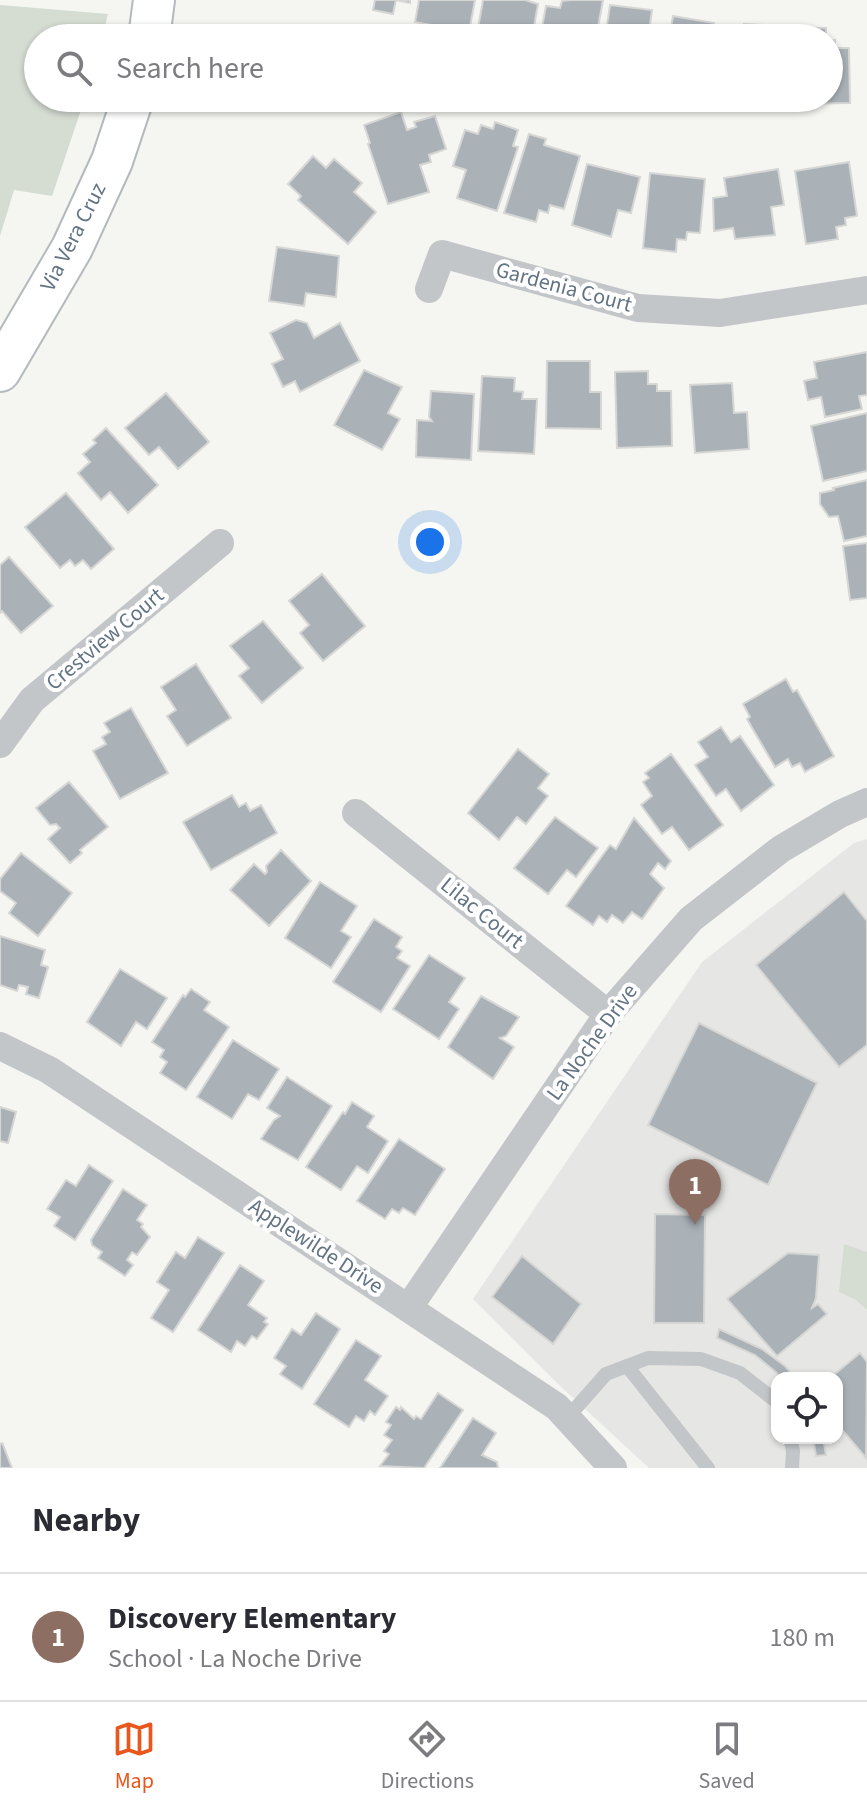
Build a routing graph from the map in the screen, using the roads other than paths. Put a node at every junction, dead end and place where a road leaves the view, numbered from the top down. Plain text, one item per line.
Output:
1 (154, 0) edge
2 (151, 24) edge
3 (128, 112) edge
4 (429, 289) dead end
5 (867, 290) edge
6 (0, 371) edge
7 (220, 543) dead end
8 (0, 744) edge
9 (867, 802) edge
10 (356, 813) dead end
11 (608, 1014) junction
12 (0, 1046) edge
13 (409, 1307) junction
14 (627, 1366) junction
15 (771, 1397) edge
16 (567, 1418) junction
17 (791, 1444) edge
18 (613, 1468) edge
19 (708, 1468) edge
20 (792, 1468) edge

1 - 2 street
3 - 6 street, Via Vera Cruz
4 - 5 street, Gardenia Court
7 - 8 street, Crestview Court
9 - 11 street, La Noche Drive
10 - 11 street, Lilac Court
11 - 13 street, La Noche Drive
12 - 13 street, Applewilde Drive
13 - 16 street, Applewilde Drive
14 - 15 lane
14 - 16 lane
14 - 19 lane
16 - 18 street, Applewilde Drive
17 - 20 lane

